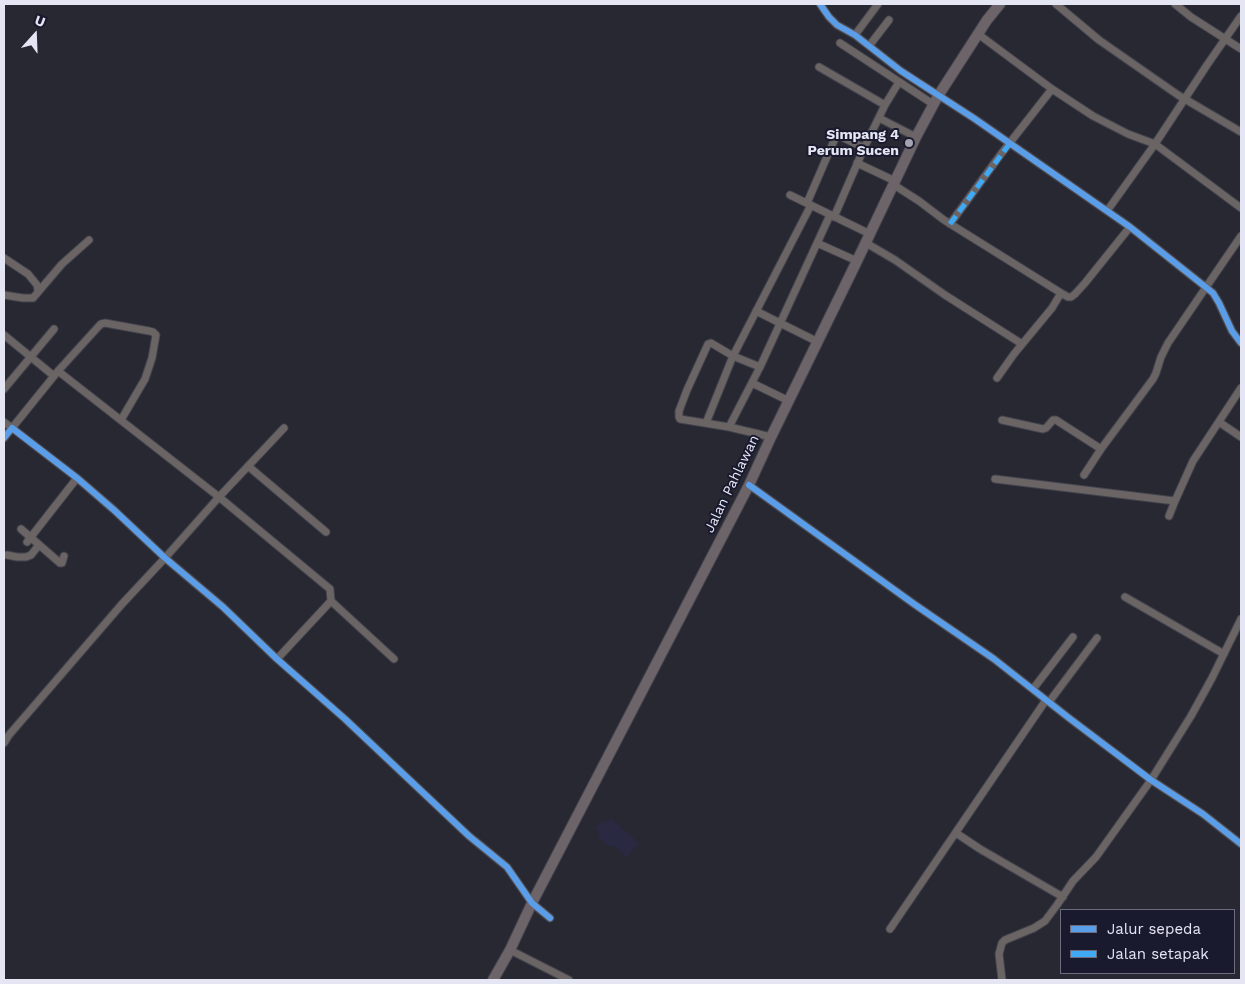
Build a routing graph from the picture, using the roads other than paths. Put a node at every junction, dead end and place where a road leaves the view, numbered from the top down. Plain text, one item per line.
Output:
1 (820, 4) edge
2 (878, 4) edge
3 (1000, 4) edge
4 (1056, 4) edge
5 (1175, 4) edge
6 (1241, 16) edge
7 (889, 20) dead end
8 (978, 34) junction
9 (855, 36) junction
10 (1225, 39) junction
11 (840, 43) dead end
12 (869, 46) junction
13 (1241, 50) edge
14 (819, 67) dead end
15 (899, 82) junction
16 (1052, 89) junction
17 (1185, 99) junction
18 (935, 100) junction
19 (885, 105) junction
20 (879, 118) junction
21 (1241, 132) edge
22 (916, 137) junction
23 (1010, 143) junction
24 (1155, 144) junction
25 (864, 148) junction
26 (857, 163) junction
27 (894, 183) junction
28 (790, 195) dead end
29 (809, 204) junction
30 (1241, 208) edge
31 (1107, 211) junction
32 (832, 216) junction
33 (950, 224) junction
34 (1130, 228) junction
35 (1241, 236) edge
36 (868, 238) junction
37 (89, 240) dead end
38 (818, 243) junction
39 (4, 258) edge
40 (857, 262) junction
41 (1207, 288) junction
42 (38, 290) junction
43 (1061, 294) junction
44 (4, 295) edge
45 (756, 311) junction
46 (781, 323) junction
47 (54, 329) dead end
48 (4, 335) edge
49 (818, 342) junction
50 (1241, 343) edge
51 (1022, 344) junction
52 (733, 356) junction
53 (30, 358) junction
54 (760, 367) junction
55 (56, 373) junction
56 (997, 378) dead end
57 (752, 383) junction
58 (1241, 388) edge
59 (4, 389) edge
60 (789, 401) junction
61 (121, 420) junction
62 (1002, 420) dead end
63 (4, 422) edge
64 (1219, 422) junction
65 (706, 423) junction
66 (729, 427) junction
67 (12, 428) junction
68 (284, 428) dead end
69 (771, 437) junction
70 (1241, 437) edge
71 (4, 438) edge
72 (1102, 450) junction
73 (248, 466) junction
74 (1084, 476) dead end
75 (77, 478) junction
76 (995, 479) dead end
77 (749, 485) junction
78 (219, 497) junction
79 (1175, 501) junction
80 (1169, 516) dead end
81 (21, 529) dead end
82 (326, 532) dead end
83 (29, 539) junction
84 (39, 544) junction
85 (7, 555) dead end
86 (64, 556) dead end
87 (165, 558) junction
88 (1125, 597) dead end
89 (331, 601) junction
90 (1241, 619) edge
91 (1073, 637) dead end
92 (1097, 638) dead end
93 (1224, 654) junction
94 (276, 659) junction
95 (394, 659) dead end
96 (1033, 690) junction
97 (1048, 701) junction
98 (7, 732) edge
99 (4, 743) edge
100 (1150, 780) junction
101 (956, 833) junction
102 (1241, 844) edge
103 (1062, 897) junction
104 (532, 903) junction
105 (550, 918) dead end
106 (890, 929) dead end
107 (510, 950) junction
108 (493, 980) edge
109 (569, 980) edge
110 (1002, 980) edge

1 - 9 street
2 - 9 street
3 - 8 main road, Jalan Pahlawan
4 - 17 street
5 - 10 street
6 - 10 street
7 - 12 street
8 - 16 street
8 - 18 main road, Jalan Pahlawan
9 - 12 street
10 - 13 street
10 - 17 street
11 - 15 street
12 - 18 street
14 - 19 street
15 - 18 street
15 - 19 street
16 - 23 street
16 - 24 street
17 - 21 street
17 - 24 street
18 - 22 main road, Jalan Pahlawan
18 - 23 street
19 - 20 street
20 - 22 street
20 - 25 street
22 - 27 main road, Jalan Pahlawan
23 - 31 street
23 - 33 street
24 - 30 street
24 - 31 street
25 - 26 street
25 - 29 street
26 - 27 street
26 - 32 street
27 - 33 street
27 - 36 main road, Jalan Pahlawan
28 - 29 street
29 - 32 street
29 - 45 street
31 - 34 street
32 - 36 street
32 - 38 street
33 - 43 street
34 - 41 street
34 - 43 street
35 - 41 street
36 - 40 main road, Jalan Pahlawan
36 - 51 street
37 - 42 street
38 - 40 street
38 - 46 street
39 - 42 street
40 - 49 main road, Jalan Pahlawan
41 - 50 street
41 - 72 street
42 - 44 street
43 - 51 street
45 - 46 street
45 - 52 street
46 - 49 street
46 - 54 street
47 - 53 street
48 - 53 street
49 - 60 main road, Jalan Pahlawan
51 - 56 street
52 - 54 street
52 - 65 street
52 - 65 street
53 - 55 street
53 - 59 street
54 - 57 street
55 - 61 street
55 - 61 street
55 - 67 street
57 - 60 street
57 - 66 street
58 - 64 street
60 - 69 main road, Jalan Pahlawan
61 - 78 street
62 - 72 street
63 - 67 street
64 - 70 street
64 - 79 street
65 - 66 street
66 - 69 street
67 - 71 street
67 - 75 street
68 - 73 street
69 - 77 main road, Jalan Pahlawan
72 - 74 street
73 - 78 street
73 - 82 street
75 - 83 street
75 - 87 street
76 - 79 street
77 - 96 street
77 - 104 main road, Jalan Pahlawan
78 - 87 street
78 - 89 street
79 - 80 street
81 - 83 street
83 - 84 street
84 - 85 street
84 - 86 street
87 - 94 street
87 - 98 street
88 - 93 street
89 - 94 street
89 - 95 street
90 - 93 street
91 - 96 street
92 - 97 street
93 - 100 street
94 - 104 street
96 - 97 street
97 - 100 street
97 - 101 street
98 - 99 street
100 - 102 street
100 - 103 street
101 - 103 street
101 - 106 street
103 - 110 street
104 - 105 street
104 - 107 main road, Jalan Pahlawan
107 - 108 main road, Jalan Pahlawan
107 - 109 street

